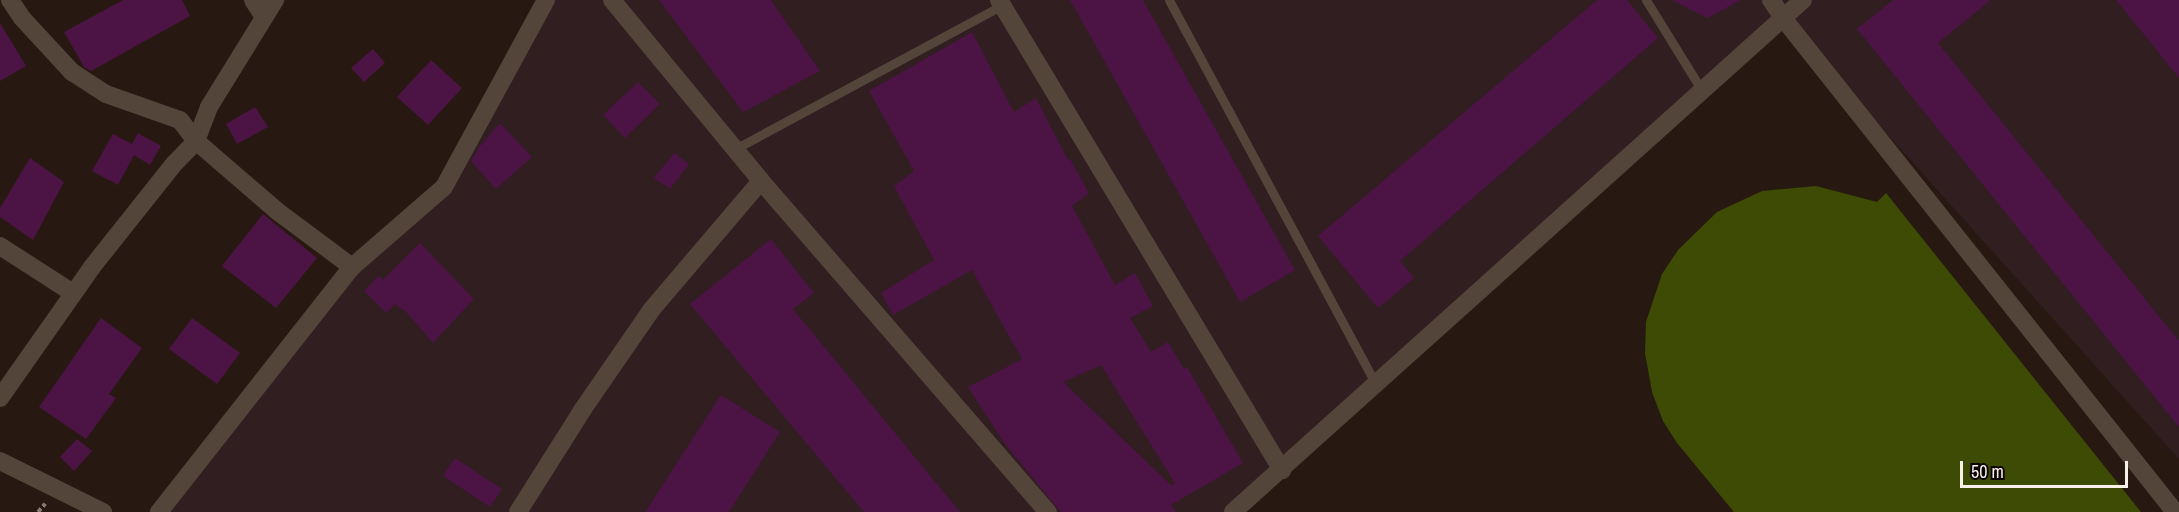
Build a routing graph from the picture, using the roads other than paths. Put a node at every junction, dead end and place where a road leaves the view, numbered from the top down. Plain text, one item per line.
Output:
1 (10, 0) edge
2 (253, 0) edge
3 (275, 0) edge
4 (546, 0) edge
5 (612, 0) edge
6 (1169, 0) edge
7 (1646, 0) edge
8 (1772, 0) edge
9 (1803, 0) edge
10 (1001, 2) edge
11 (264, 17) junction
12 (1783, 18) junction
13 (1701, 89) junction
14 (196, 141) junction
15 (735, 149) junction
16 (761, 181) junction
17 (0, 246) edge
18 (352, 267) junction
19 (73, 293) junction
20 (1376, 385) junction
21 (0, 398) edge
22 (0, 461) edge
23 (1282, 470) junction
24 (103, 512) edge
25 (159, 512) edge
26 (518, 512) edge
27 (1048, 512) edge
28 (1233, 512) edge
29 (2175, 512) edge

1 - 14 street
2 - 11 street
3 - 11 street
4 - 18 street
5 - 15 street
6 - 20 lane
7 - 13 lane
8 - 12 street
9 - 12 street
10 - 15 lane
10 - 23 street
11 - 14 street
12 - 13 street
12 - 29 street
13 - 20 street
14 - 18 street
14 - 19 street
15 - 16 street
16 - 26 street
16 - 27 street
17 - 19 street
18 - 25 street
19 - 21 street
20 - 23 street
22 - 24 street
23 - 28 street

